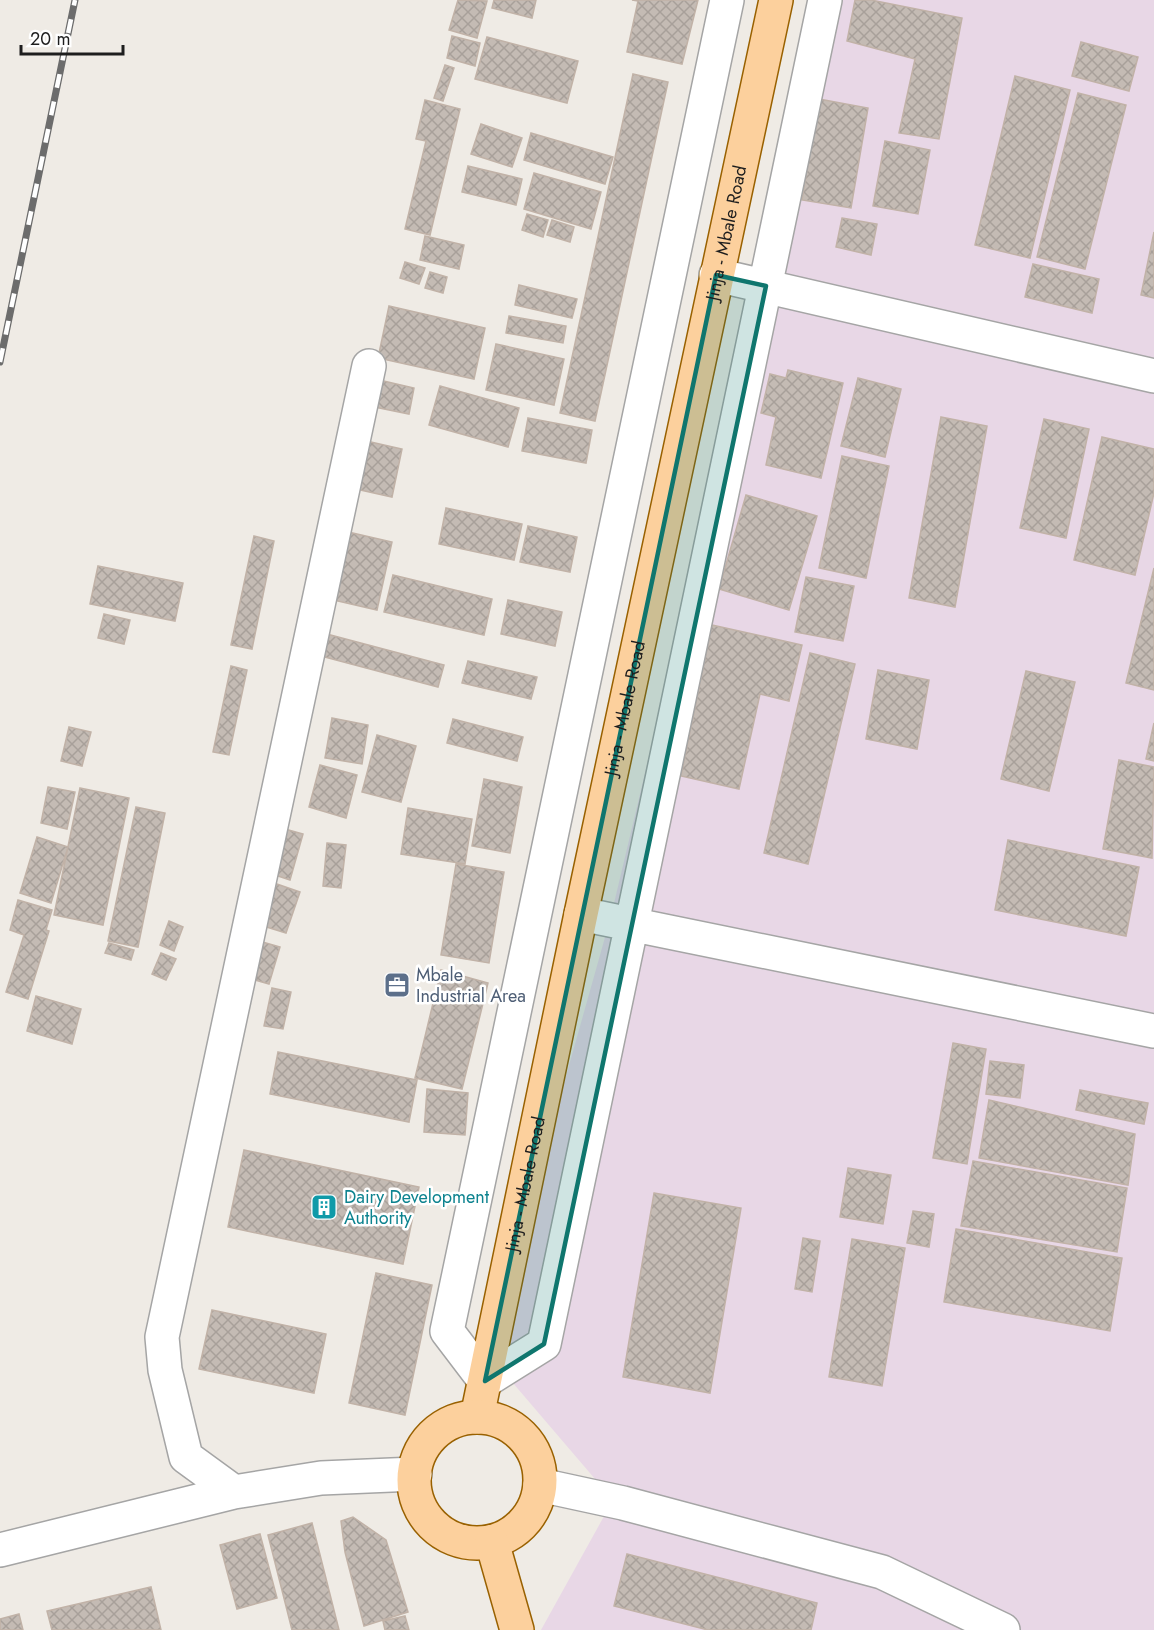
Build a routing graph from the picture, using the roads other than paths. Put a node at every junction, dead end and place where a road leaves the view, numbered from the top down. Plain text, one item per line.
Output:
1 (727, 0) edge
2 (776, 0) edge
3 (825, 0) edge
4 (716, 275) junction
5 (766, 286) junction
6 (369, 366) dead end
7 (1154, 376) edge
8 (581, 914) junction
9 (632, 925) junction
10 (1154, 1032) edge
11 (485, 1381) junction
12 (477, 1417) junction
13 (415, 1474) junction
14 (540, 1485) junction
15 (234, 1492) junction
16 (492, 1542) junction
17 (0, 1550) edge
18 (517, 1630) edge
19 (1003, 1630) edge

1 - 11 street
2 - 4 main road, Jinja - Mbale Road
3 - 5 street
4 - 5 street
4 - 8 main road, Jinja - Mbale Road
5 - 7 street
5 - 9 street
6 - 15 street
8 - 9 street
8 - 11 main road, Jinja - Mbale Road
9 - 10 street
9 - 11 street
11 - 12 main road, Jinja - Mbale Road
12 - 13 main road
12 - 14 main road
13 - 15 street
13 - 16 main road
14 - 16 main road
14 - 19 street
15 - 17 street
16 - 18 main road

